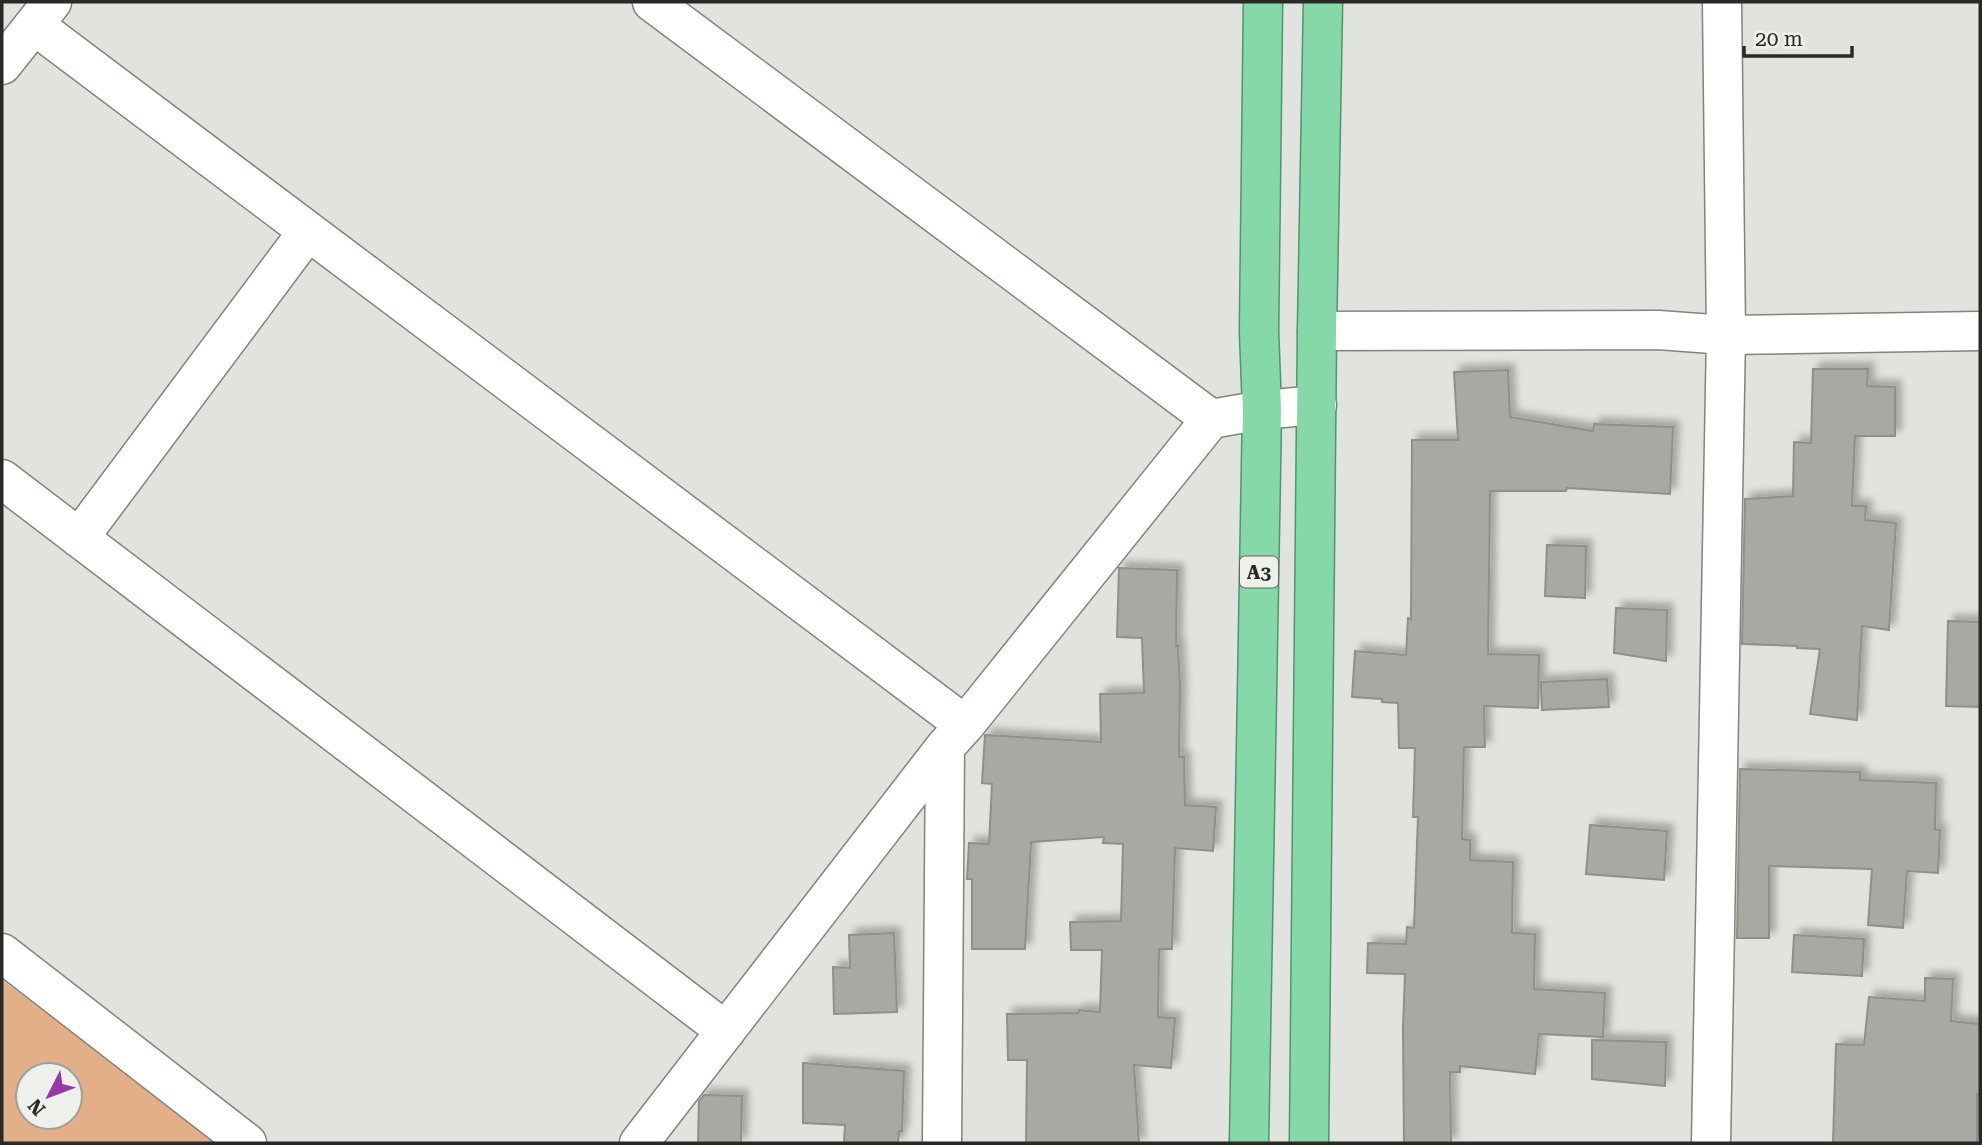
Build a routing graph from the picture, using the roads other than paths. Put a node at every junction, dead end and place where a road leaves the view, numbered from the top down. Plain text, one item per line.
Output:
1 (652, 2) edge
2 (1263, 2) edge
3 (1323, 2) edge
4 (1722, 2) edge
5 (43, 13) edge
6 (2, 65) edge
7 (308, 231) junction
8 (1317, 331) junction
9 (1980, 331) edge
10 (1726, 335) junction
11 (1317, 405) junction
12 (1262, 410) junction
13 (1211, 419) junction
14 (2, 479) edge
15 (79, 538) junction
16 (955, 736) junction
17 (2, 953) edge
18 (726, 1031) junction
19 (673, 1099) junction
20 (247, 1143) edge
21 (639, 1143) edge
22 (673, 1143) edge
23 (942, 1143) edge
24 (1249, 1143) edge
25 (1309, 1143) edge
26 (1711, 1143) edge

1 - 13 street
2 - 12 highway, A3
3 - 8 highway
4 - 10 street
5 - 6 street
5 - 7 street
7 - 15 street
7 - 16 street
8 - 10 street
8 - 11 highway
9 - 10 street
10 - 26 street
11 - 12 street
11 - 25 highway
12 - 13 street
12 - 24 highway, A3
13 - 16 street
14 - 15 street
15 - 18 street
16 - 18 street
16 - 23 street
17 - 20 street
18 - 19 street
19 - 21 street
19 - 22 street

